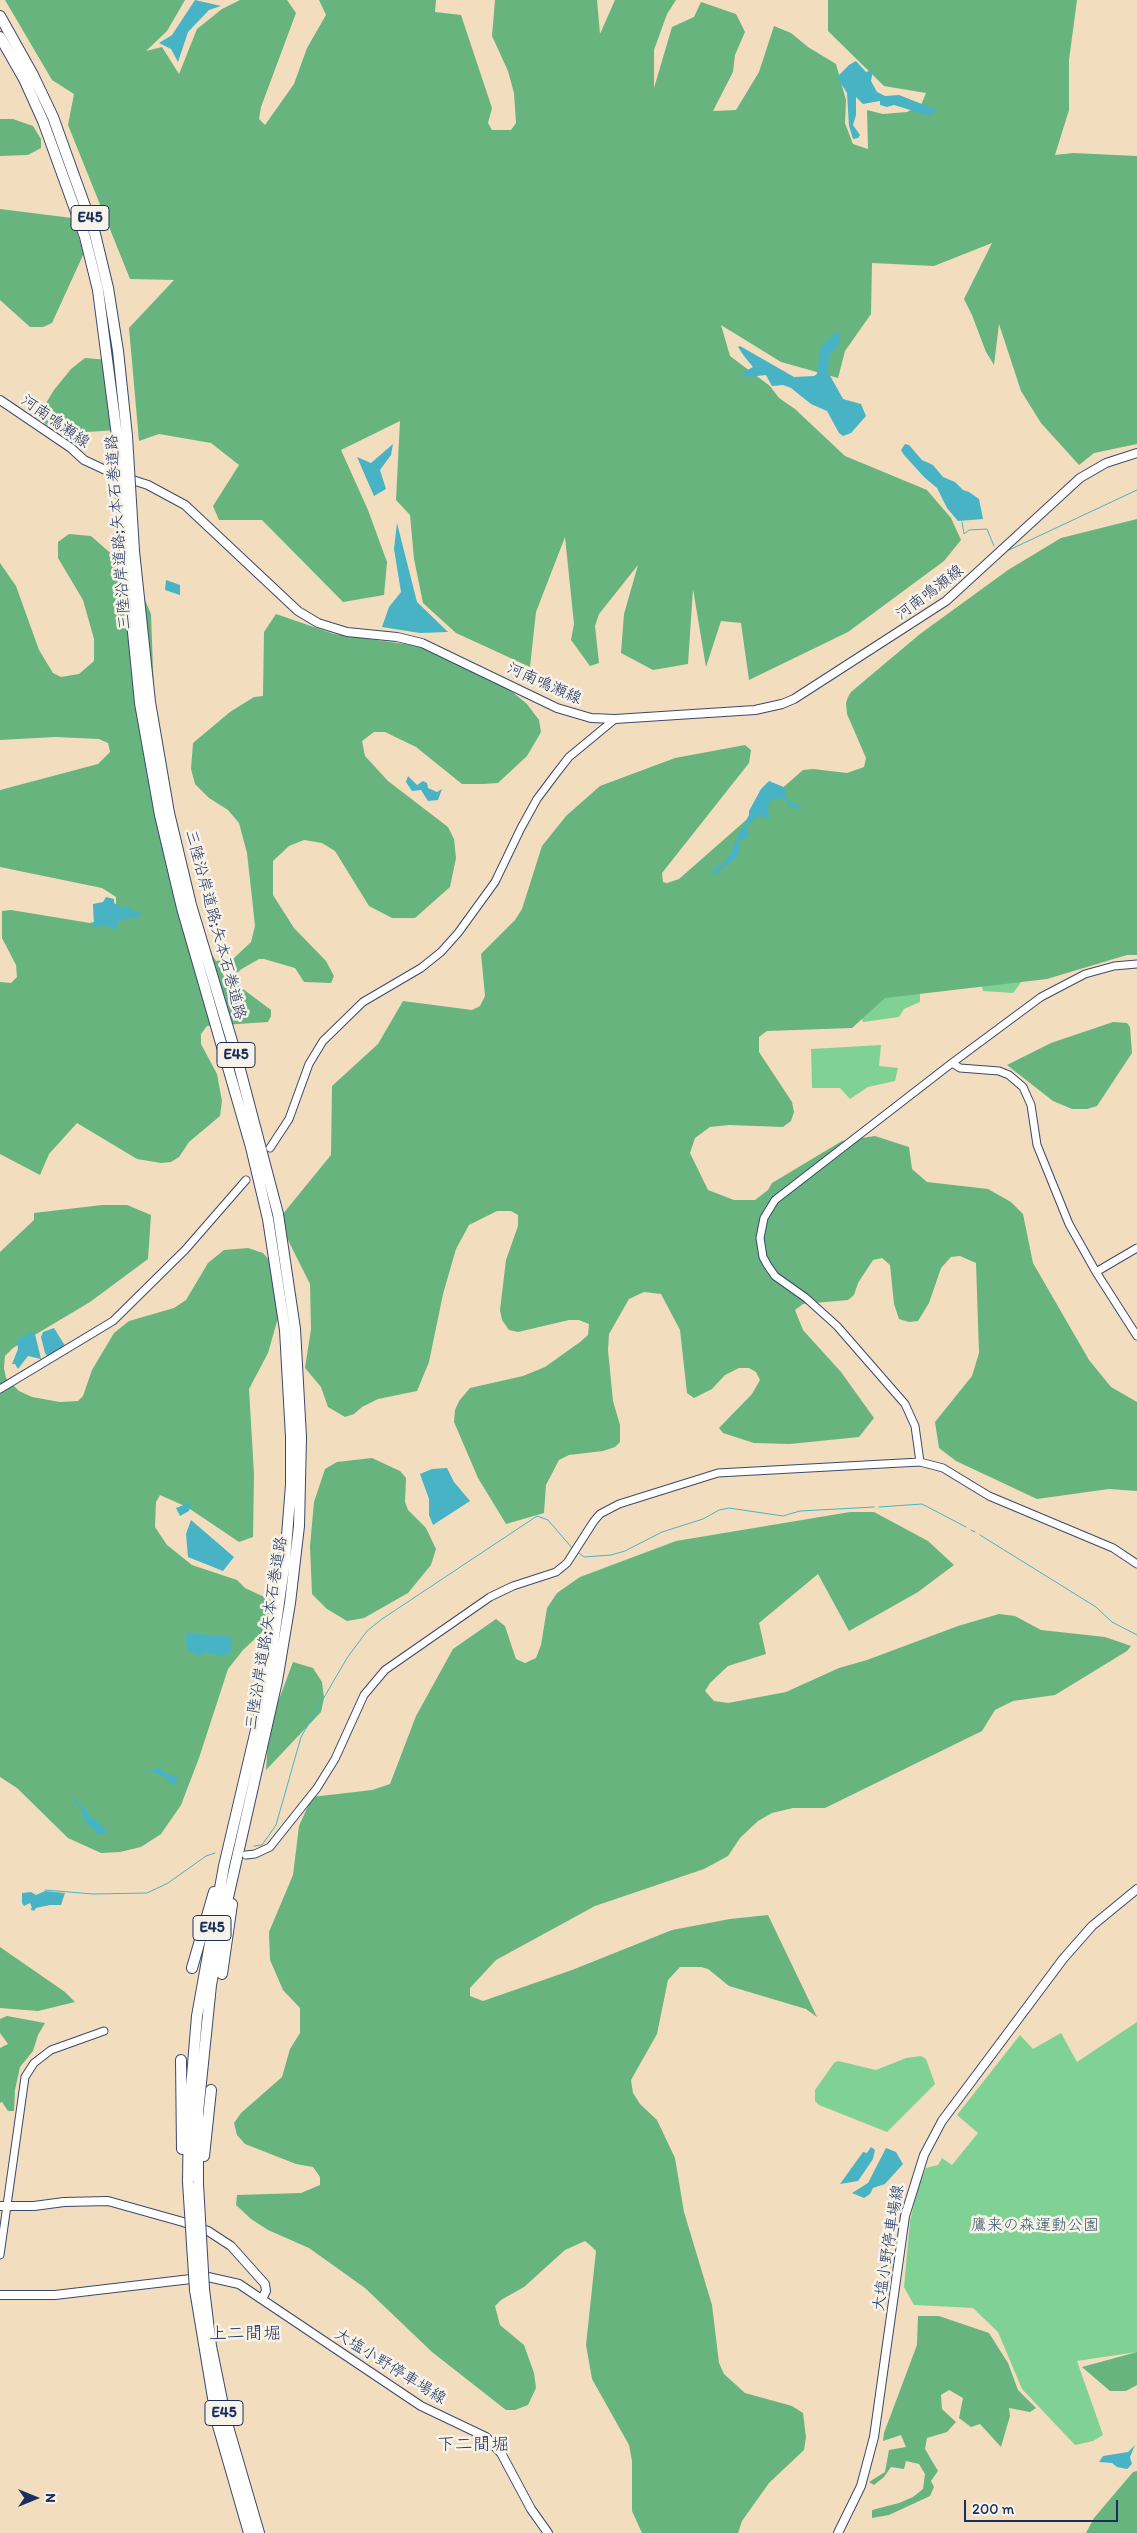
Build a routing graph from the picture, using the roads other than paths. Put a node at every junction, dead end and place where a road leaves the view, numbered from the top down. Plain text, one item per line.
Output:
1 (0, 16) edge
2 (0, 37) edge
3 (0, 400) edge
4 (122, 436) junction
5 (1137, 452) edge
6 (615, 719) junction
7 (1137, 964) edge
8 (952, 1063) junction
9 (270, 1148) dead end
10 (246, 1180) dead end
11 (1137, 1248) edge
12 (1096, 1272) junction
13 (1137, 1336) edge
14 (0, 1389) edge
15 (920, 1462) junction
16 (1137, 1564) edge
17 (272, 1680) junction
18 (252, 1792) junction
19 (246, 1855) dead end
20 (224, 1866) junction
21 (1137, 1889) edge
22 (192, 1968) dead end
23 (222, 1974) dead end
24 (104, 2031) dead end
25 (181, 2060) dead end
26 (211, 2090) dead end
27 (190, 2183) junction
28 (3, 2206) edge
29 (0, 2255) edge
30 (200, 2290) junction
31 (0, 2294) edge
32 (262, 2299) junction
33 (249, 2533) edge
34 (259, 2533) edge
35 (548, 2533) edge
36 (838, 2533) edge

1 - 4 highway, 三陸沿岸道路;矢本石巻道路 / E45
2 - 4 highway, 三陸沿岸道路;矢本石巻道路 / E45
3 - 6 main road, 河南鳴瀬線
4 - 17 highway, 三陸沿岸道路;矢本石巻道路 / E45, bridge
5 - 6 main road, 河南鳴瀬線
6 - 9 street
7 - 8 street
8 - 12 street
8 - 15 street
10 - 14 street
11 - 12 street
12 - 13 street
15 - 16 street
15 - 19 street
17 - 18 highway, 三陸沿岸道路;矢本石巻道路 / E45
17 - 20 highway, 三陸沿岸道路;矢本石巻道路 / E45
18 - 23 highway
18 - 27 highway, 三陸沿岸道路;矢本石巻道路 / E45
20 - 22 highway
20 - 27 highway, 三陸沿岸道路;矢本石巻道路 / E45
21 - 36 main road, 大塩小野停車場線
24 - 28 street
25 - 27 highway
26 - 27 highway
27 - 30 highway, 三陸沿岸道路;矢本石巻道路 / E45, bridge
27 - 30 highway, 三陸沿岸道路;矢本石巻道路 / E45, bridge
28 - 29 street
28 - 32 main road
30 - 33 highway, 三陸沿岸道路;矢本石巻道路 / E45
30 - 34 highway, 三陸沿岸道路;矢本石巻道路 / E45
31 - 32 main road, 大塩小野停車場線
32 - 35 main road, 大塩小野停車場線

